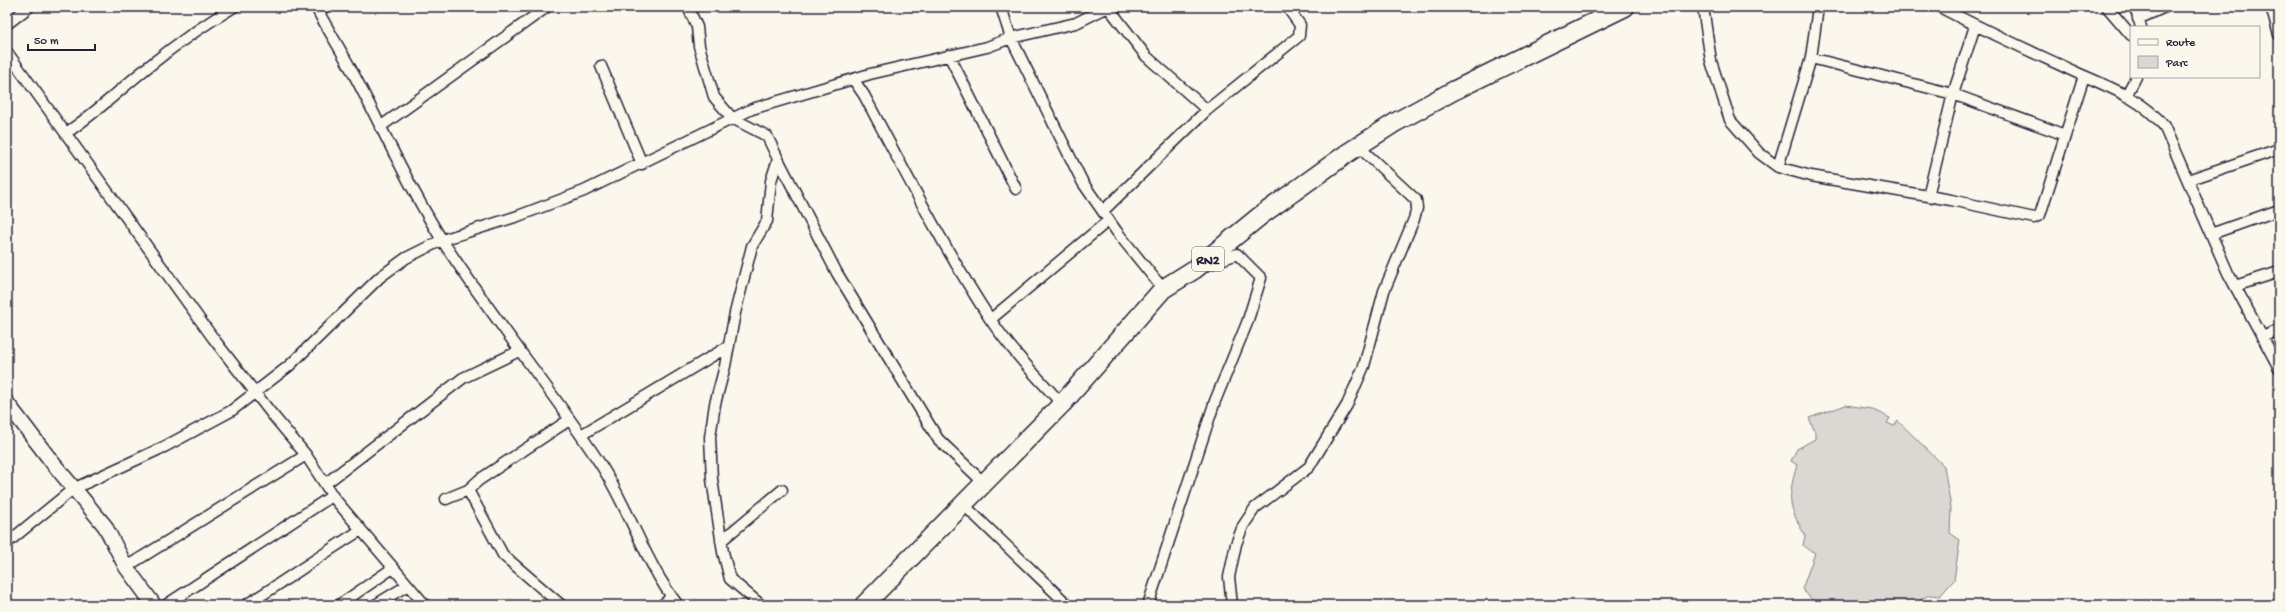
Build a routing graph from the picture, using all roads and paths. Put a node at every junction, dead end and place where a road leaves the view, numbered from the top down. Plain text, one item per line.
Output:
1 (30, 7) edge
2 (234, 7) edge
3 (324, 7) edge
4 (547, 7) edge
5 (1001, 7) edge
6 (1108, 7) edge
7 (1287, 7) edge
8 (1625, 7) edge
9 (1703, 7) edge
10 (1818, 7) edge
11 (1940, 7) edge
12 (2107, 7) edge
13 (2135, 7) edge
14 (2165, 7) edge
15 (2271, 7) edge
16 (691, 8) edge
17 (2140, 23) edge
18 (7, 24) edge
19 (1975, 26) junction
20 (2130, 34) edge
21 (2279, 35) edge
22 (1011, 38) junction
23 (7, 52) edge
24 (949, 55) junction
25 (1811, 58) junction
26 (601, 66) dead end
27 (2084, 76) junction
28 (2135, 78) edge
29 (853, 79) junction
30 (1953, 94) junction
31 (2126, 96) junction
32 (1206, 110) junction
33 (732, 118) junction
34 (380, 127) junction
35 (66, 133) junction
36 (2065, 135) junction
37 (1358, 146) junction
38 (2279, 149) edge
39 (778, 159) junction
40 (642, 164) junction
41 (1778, 167) junction
42 (2188, 180) junction
43 (1016, 189) dead end
44 (1928, 196) junction
45 (2279, 210) edge
46 (1102, 211) junction
47 (1109, 220) junction
48 (2212, 234) junction
49 (442, 240) junction
50 (1195, 269) junction
51 (2279, 272) edge
52 (2235, 286) junction
53 (1163, 289) junction
54 (990, 320) junction
55 (2279, 330) edge
56 (2262, 337) junction
57 (729, 346) junction
58 (519, 351) junction
59 (2279, 368) edge
60 (256, 393) junction
61 (7, 403) edge
62 (1062, 404) junction
63 (569, 420) junction
64 (581, 436) junction
65 (306, 455) junction
66 (984, 483) junction
67 (325, 484) junction
68 (73, 489) junction
69 (468, 490) junction
70 (782, 490) dead end
71 (332, 496) junction
72 (446, 499) dead end
73 (963, 504) junction
74 (361, 530) junction
75 (721, 541) junction
76 (7, 543) edge
77 (126, 567) junction
78 (393, 568) junction
79 (408, 585) junction
80 (675, 601) edge
81 (154, 605) edge
82 (166, 605) edge
83 (246, 605) edge
84 (339, 605) edge
85 (375, 605) edge
86 (425, 605) edge
87 (562, 605) edge
88 (662, 605) edge
89 (761, 605) edge
90 (864, 605) edge
91 (1068, 605) edge
92 (1148, 605) edge
93 (1232, 605) edge

1 - 18 street
2 - 35 street
3 - 34 street
4 - 34 street
5 - 22 street
6 - 22 street
6 - 32 street
7 - 32 street
8 - 37 highway, RN2
9 - 41 street
10 - 25 street
11 - 19 street
12 - 20 street
13 - 17 street
14 - 17 street
15 - 21 street
16 - 33 street
19 - 27 street
19 - 30 street
22 - 24 street
22 - 46 street
23 - 35 street
24 - 29 street
24 - 43 street
25 - 30 street
25 - 41 street
26 - 40 street
27 - 31 street
27 - 36 street
28 - 31 street
29 - 33 street
29 - 54 street
30 - 36 street
30 - 44 street
31 - 42 street
32 - 46 street
33 - 39 street
33 - 40 street
34 - 49 street
35 - 60 street
36 - 44 street
37 - 50 highway, RN2
37 - 93 street
38 - 42 street
39 - 57 street
39 - 66 street
40 - 49 street
41 - 44 street
42 - 48 street
45 - 48 street
46 - 47 street
47 - 53 street
47 - 54 street
48 - 52 street
49 - 58 street
49 - 60 street
50 - 53 highway, RN2
50 - 92 street
51 - 52 street
52 - 56 street
53 - 62 highway, RN2
54 - 62 street
55 - 56 street
56 - 59 street
57 - 64 street
57 - 75 street
58 - 63 street
58 - 67 street
60 - 65 street
60 - 68 street
61 - 68 street
62 - 66 highway, RN2
63 - 64 street
63 - 69 street
64 - 80 street
65 - 67 street
65 - 77 street
66 - 73 highway, RN2
67 - 71 street
68 - 76 street
68 - 77 street
69 - 72 street
69 - 87 street
70 - 75 street
71 - 74 street
71 - 82 street
73 - 90 highway, RN2
73 - 91 street
74 - 78 street
74 - 83 street
75 - 89 street
77 - 81 street
78 - 79 street
78 - 84 street
79 - 85 street
79 - 86 street
80 - 88 street

